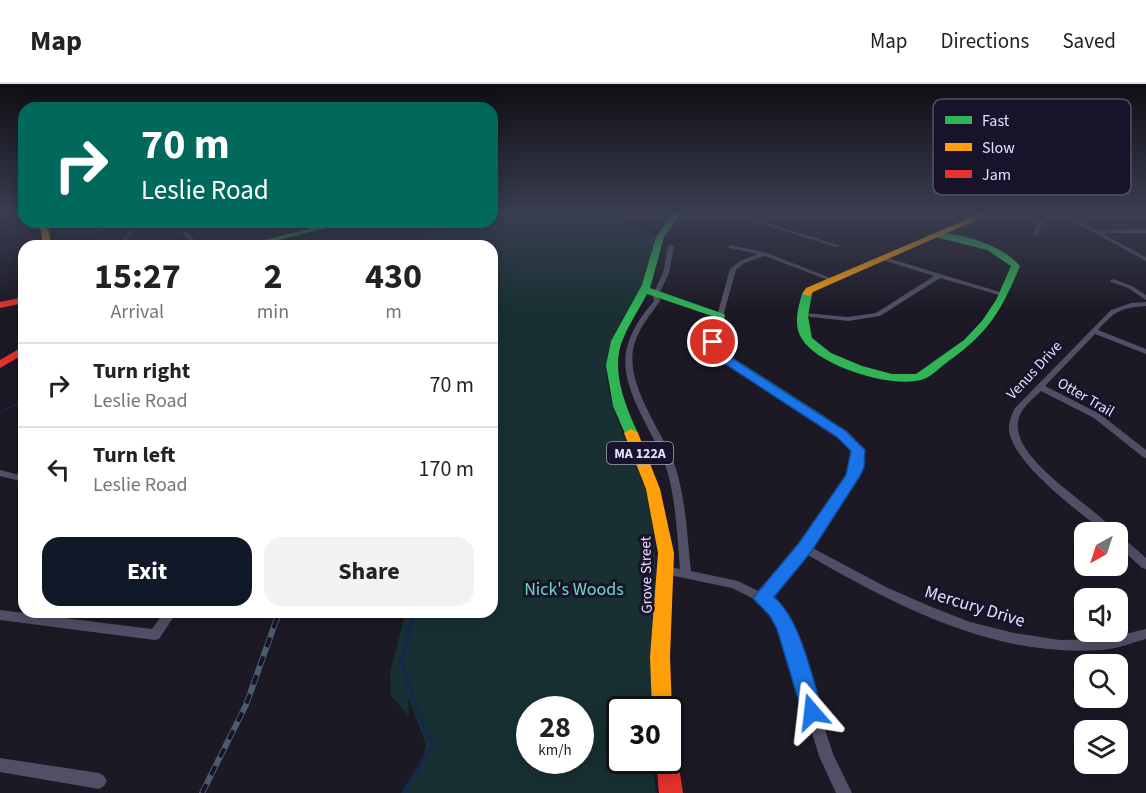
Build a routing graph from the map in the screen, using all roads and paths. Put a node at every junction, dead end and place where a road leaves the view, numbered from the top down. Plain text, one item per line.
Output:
1 (658, 246) edge
2 (671, 246) dead end
3 (911, 246) edge
4 (978, 246) edge
5 (1122, 246) edge
6 (731, 247) dead end
7 (1135, 253) junction
8 (1146, 253) edge
9 (765, 254) junction
10 (881, 258) junction
11 (1146, 259) edge
12 (938, 276) junction
13 (830, 279) junction
14 (1113, 281) dead end
15 (651, 292) junction
16 (1001, 294) junction
17 (1146, 298) edge
18 (18, 301) edge
19 (1146, 304) edge
20 (0, 305) edge
21 (805, 315) junction
22 (720, 316) junction
23 (1094, 331) junction
24 (1146, 352) edge
25 (18, 354) edge
26 (0, 365) edge
27 (1040, 387) junction
28 (1146, 455) edge
29 (0, 473) edge
30 (18, 478) edge
31 (1099, 522) edge
32 (805, 548) junction
33 (1128, 549) edge
34 (1146, 565) edge
35 (665, 570) junction
36 (686, 575) junction
37 (762, 598) junction
38 (0, 615) edge
39 (18, 617) edge
40 (23, 618) edge
41 (167, 618) edge
42 (1146, 634) edge
43 (661, 696) edge
44 (0, 765) edge
45 (669, 774) edge
46 (99, 782) dead end
47 (671, 793) edge
48 (844, 793) edge

1 - 15 street, Grove Street / MA 122A
2 - 15 street
3 - 10 street
4 - 16 street
5 - 7 street
6 - 9 street
7 - 8 street
7 - 11 street
9 - 13 street
9 - 22 street
10 - 12 street
10 - 13 street
12 - 16 street
12 - 21 street
13 - 21 street
14 - 17 street
15 - 22 street
15 - 35 street, Grove Street / MA 122A
15 - 36 street
16 - 21 street
18 - 20 street
19 - 23 street, Venus Drive
22 - 32 street
23 - 24 street
23 - 27 street, Venus Drive
25 - 26 street
27 - 28 street, Otter Trail
27 - 31 street, Venus Drive
29 - 30 street
32 - 37 street
32 - 42 street, Mercury Drive
33 - 34 street
35 - 36 street
35 - 43 street, Grove Street / MA 122A
36 - 37 street
37 - 48 street
38 - 39 street
40 - 41 street
44 - 46 street
45 - 47 street

